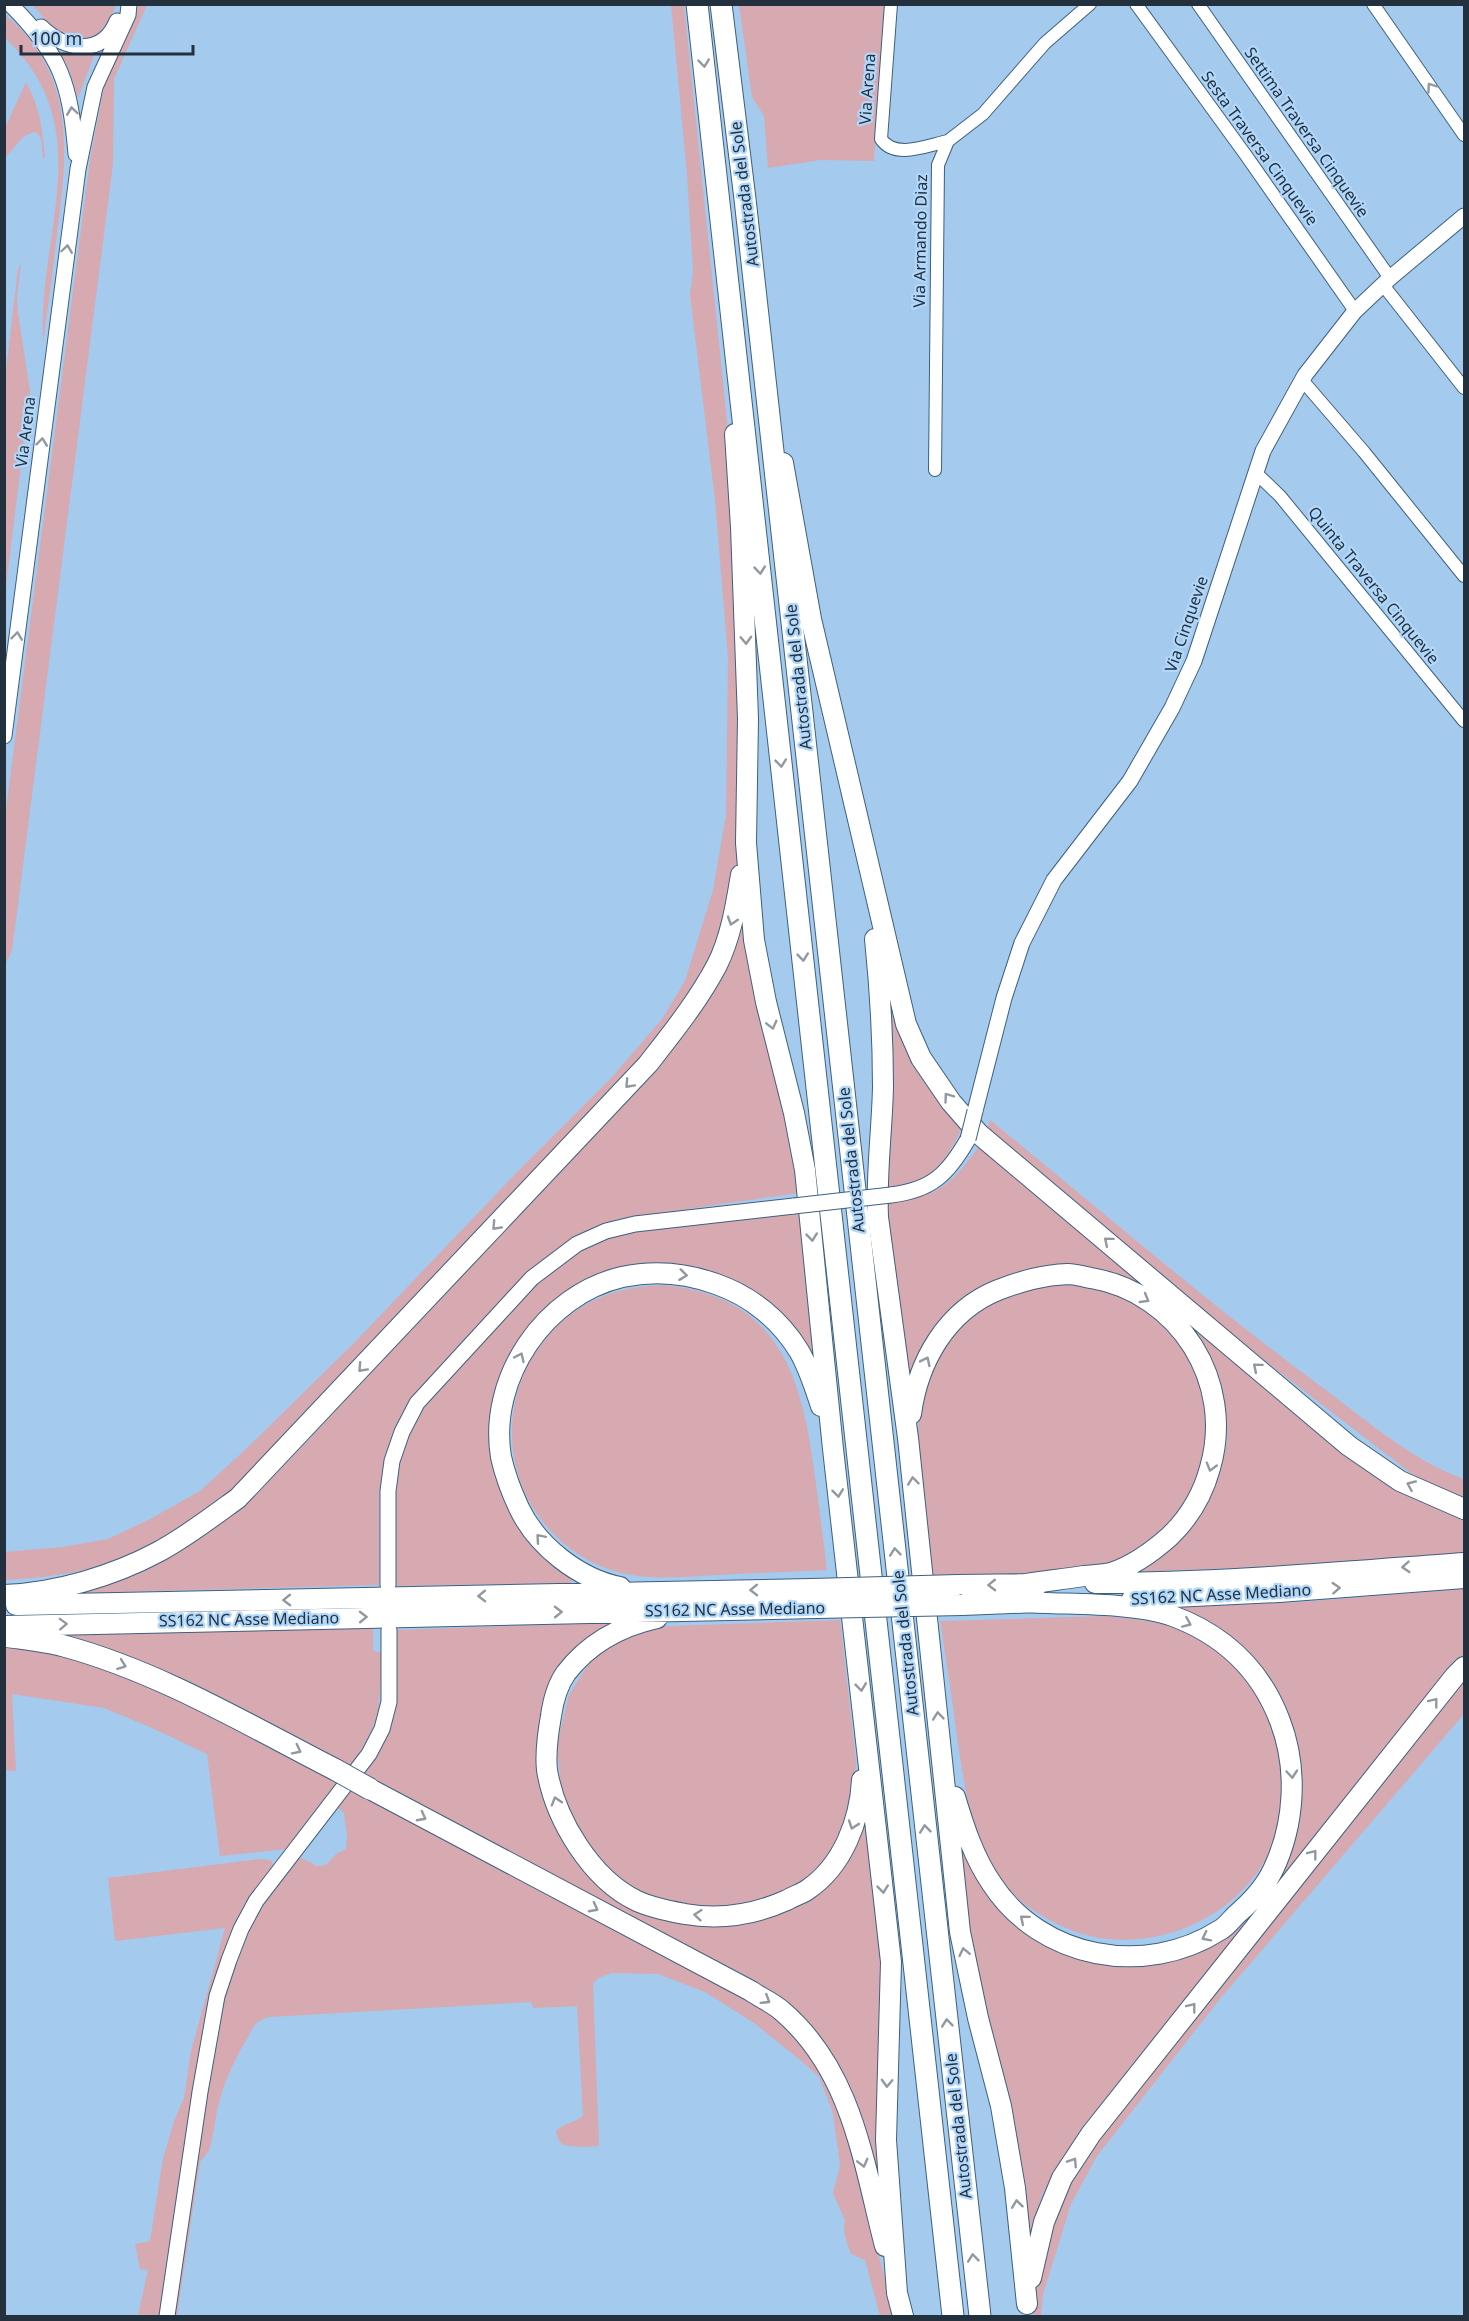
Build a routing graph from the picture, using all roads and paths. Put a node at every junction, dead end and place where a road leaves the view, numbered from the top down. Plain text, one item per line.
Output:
1 (10, 4) edge
2 (18, 4) edge
3 (124, 4) edge
4 (129, 4) edge
5 (697, 4) edge
6 (721, 4) edge
7 (891, 4) edge
8 (1090, 4) edge
9 (1136, 4) edge
10 (1198, 4) edge
11 (1373, 4) edge
12 (1464, 135) edge
13 (948, 141) junction
14 (78, 169) junction
15 (720, 204) junction
16 (1464, 216) edge
17 (1386, 281) junction
18 (1355, 311) junction
19 (757, 312) junction
20 (1302, 380) junction
21 (1464, 388) edge
22 (935, 470) dead end
23 (1256, 473) junction
24 (1464, 576) edge
25 (1464, 721) edge
26 (4, 736) edge
27 (746, 843) junction
28 (869, 872) junction
29 (908, 1438) junction
30 (833, 1449) junction
31 (1464, 1509) edge
32 (1464, 1563) edge
33 (1464, 1578) edge
34 (388, 1585) dead end
35 (646, 1592) junction
36 (1026, 1593) junction
37 (4, 1594) edge
38 (814, 1598) junction
39 (4, 1605) edge
40 (702, 1609) junction
41 (4, 1626) edge
42 (389, 1630) dead end
43 (4, 1636) edge
44 (1464, 1667) edge
45 (866, 1726) junction
46 (942, 1751) junction
47 (370, 1789) joint
48 (897, 2293) junction
49 (1027, 2310) edge
50 (168, 2316) edge
51 (903, 2316) edge
52 (953, 2316) edge
53 (980, 2316) edge

14 -> 1 street, Via Arena
2 - 3 street
4 - 14 street, Via Arena
5 -> 15 highway, Autostrada del Sole
6 - 19 highway, Autostrada del Sole
7 - 13 street, Via Arena
8 - 13 street
9 - 18 street, Sesta Traversa Cinquevie
10 - 17 street, Settima Traversa Cinquevie
12 -> 11 street
13 - 22 street, Via Armando Diaz
26 -> 14 street, Via Arena
15 -> 27 highway
15 -> 52 highway, Autostrada del Sole
16 - 17 street, Via Cinquevie
17 - 18 street, Via Cinquevie
17 - 21 street, Settima Traversa Cinquevie
18 - 20 street, Via Cinquevie
19 - 28 highway
53 -> 19 highway, Autostrada del Sole
20 - 23 street, Via Cinquevie
20 - 24 street
23 - 25 street, Quinta Traversa Cinquevie
23 - 34 street, Via Cinquevie, bridge
27 -> 30 highway
27 -> 37 highway
28 - 29 highway
31 -> 28 highway
29 -> 36 highway
46 -> 29 highway
35 -> 30 highway
30 -> 45 highway
32 -> 36 highway, SS162 NC Asse Mediano
36 -> 33 highway, SS162 NC Asse Mediano
38 -> 35 highway, SS162 NC Asse Mediano
35 -> 39 highway, SS162 NC Asse Mediano
36 -> 38 highway, SS162 NC Asse Mediano, bridge
36 - 38 highway, SS162 NC Asse Mediano, bridge
36 -> 46 highway
38 - 40 highway, SS162 NC Asse Mediano
41 -> 40 highway, SS162 NC Asse Mediano
45 -> 40 highway
42 - 50 street
43 -> 47 highway, bridge
49 -> 44 highway
45 -> 48 highway
49 -> 46 highway
47 -> 48 highway
48 - 51 highway

